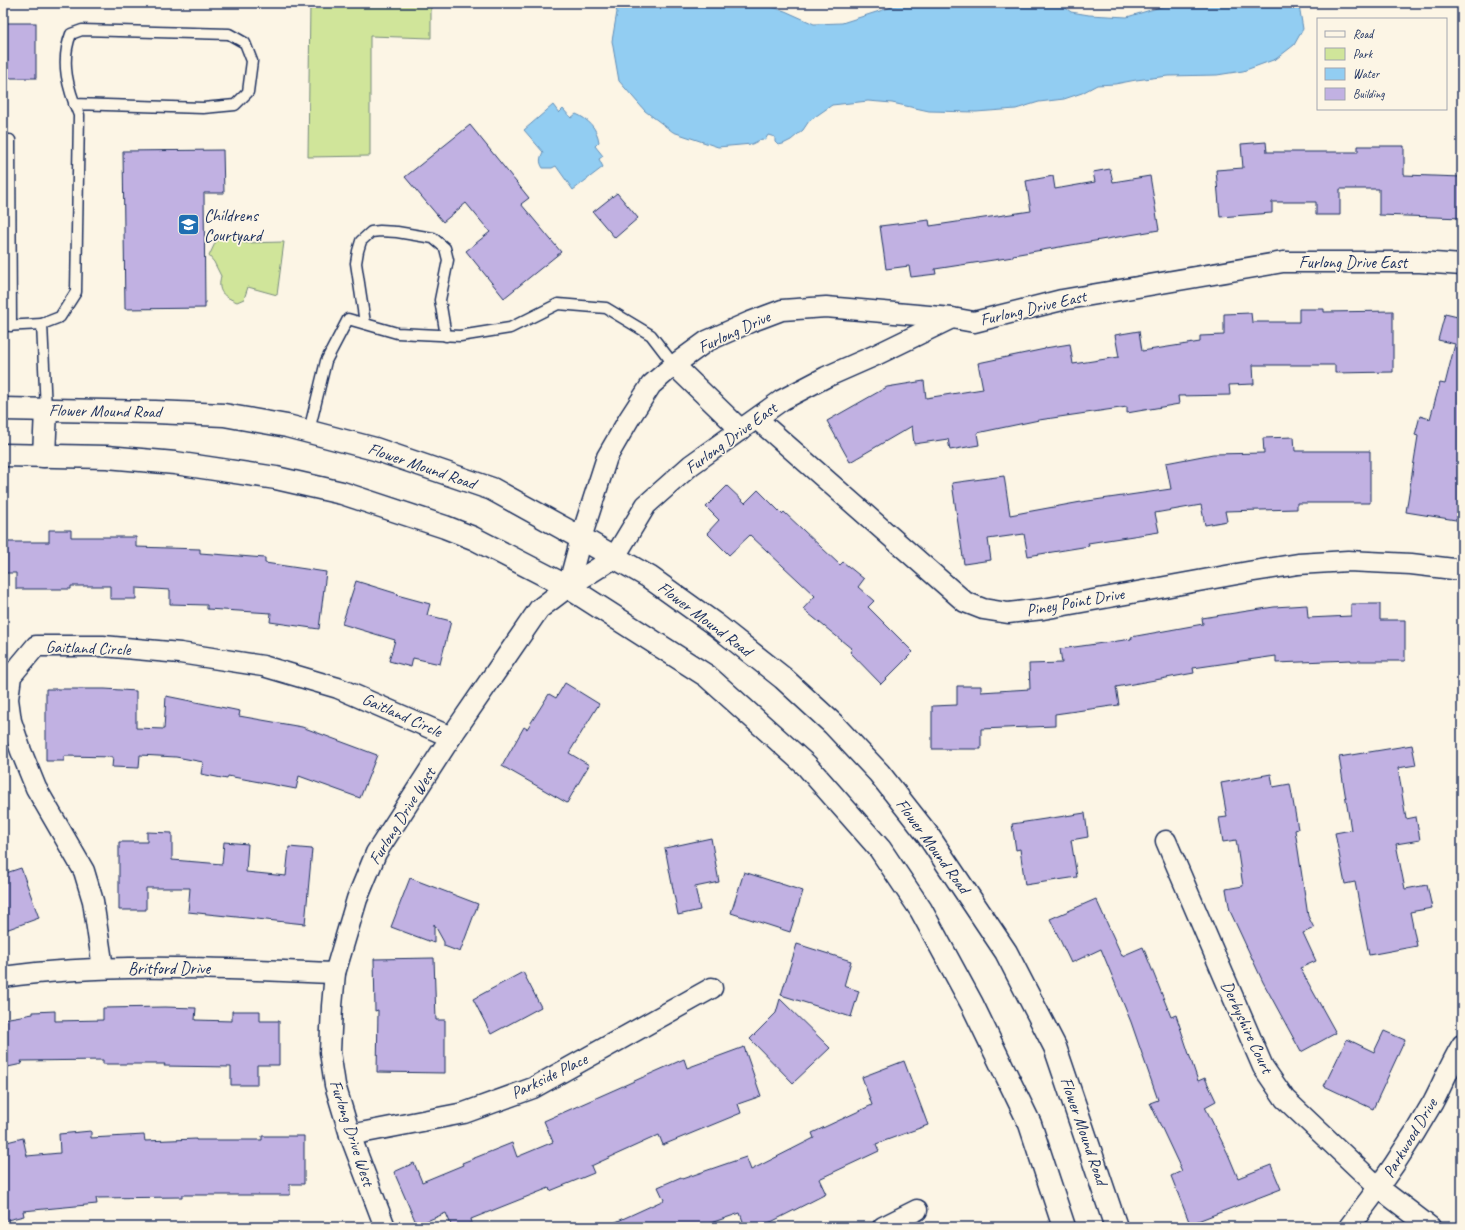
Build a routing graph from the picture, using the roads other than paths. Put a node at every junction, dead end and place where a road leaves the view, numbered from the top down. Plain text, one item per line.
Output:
1 (74, 104) junction
2 (3, 140) edge
3 (1462, 266) edge
4 (952, 318) junction
5 (365, 323) junction
6 (42, 324) junction
7 (7, 326) edge
8 (446, 336) junction
9 (674, 365) junction
10 (3, 409) edge
11 (46, 410) junction
12 (749, 424) junction
13 (309, 431) junction
14 (3, 455) edge
15 (44, 456) junction
16 (581, 538) junction
17 (614, 558) junction
18 (1462, 570) edge
19 (568, 587) junction
20 (451, 737) junction
21 (1166, 841) dead end
22 (102, 968) junction
23 (335, 973) junction
24 (3, 977) edge
25 (712, 988) dead end
26 (1462, 1045) edge
27 (350, 1135) junction
28 (1379, 1188) junction
29 (917, 1210) dead end
30 (385, 1227) edge
31 (883, 1227) edge
32 (1064, 1227) edge
33 (1116, 1227) edge
34 (1350, 1227) edge
35 (1430, 1227) edge

1 - 1 lane
1 - 6 lane
2 - 7 lane
3 - 4 street, Furlong Drive East
4 - 9 street, Furlong Drive
4 - 12 street, Furlong Drive East
5 - 8 lane
5 - 8 lane
5 - 13 lane
6 - 7 lane
6 - 11 lane
8 - 9 lane
9 - 12 street, Piney Point Drive
9 - 16 street, Furlong Drive
10 - 11 main road, Flower Mound Road
11 - 13 main road, Flower Mound Road
11 - 15 main road
12 - 17 street, Furlong Drive East
12 - 18 street, Piney Point Drive
13 - 16 main road, Flower Mound Road
14 - 15 main road
15 - 19 main road
16 - 17 main road, Flower Mound Road
16 - 19 street, Furlong Drive
17 - 19 street, Furlong Drive West
17 - 33 main road, Flower Mound Road
19 - 20 street, Furlong Drive West
19 - 32 main road
20 - 22 street, Gaitland Circle
20 - 23 street, Furlong Drive West
21 - 28 street, Derbyshire Court
22 - 23 street, Britford Drive
22 - 24 street, Britford Drive
23 - 27 street, Furlong Drive West
25 - 27 street, Parkside Place
26 - 28 street, Parkwood Drive
27 - 30 street, Furlong Drive West
28 - 34 street, Parkwood Drive
28 - 35 street, Derbyshire Court
29 - 31 street

